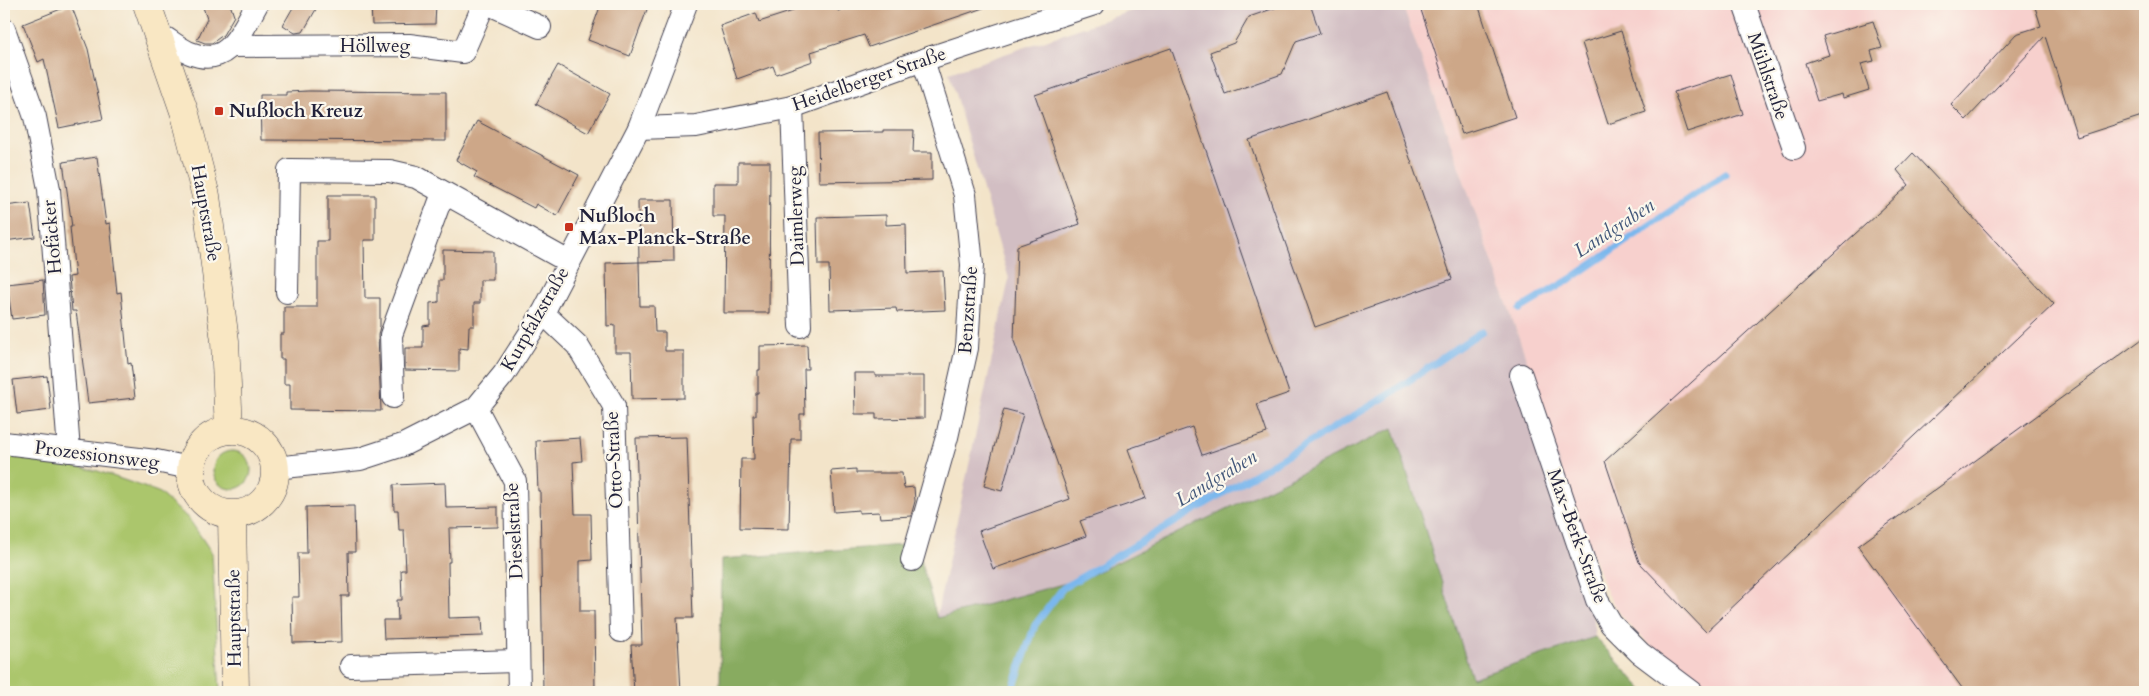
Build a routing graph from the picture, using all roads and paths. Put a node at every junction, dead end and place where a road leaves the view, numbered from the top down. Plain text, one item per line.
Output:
1 (147, 4) edge
2 (257, 4) edge
3 (484, 4) edge
4 (489, 4) edge
5 (686, 4) edge
6 (1094, 4) edge
7 (1744, 4) edge
8 (1058, 9) edge
9 (540, 27) dead end
10 (4, 29) edge
11 (157, 32) junction
12 (233, 46) junction
13 (922, 60) junction
14 (792, 107) junction
15 (639, 128) junction
16 (1794, 148) dead end
17 (443, 192) junction
18 (569, 262) junction
19 (287, 292) dead end
20 (543, 313) junction
21 (800, 326) dead end
22 (1521, 375) dead end
23 (393, 397) dead end
24 (476, 408) junction
25 (229, 430) junction
26 (4, 443) edge
27 (70, 451) junction
28 (190, 468) junction
29 (275, 468) junction
30 (232, 514) junction
31 (912, 560) dead end
32 (621, 631) dead end
33 (518, 661) junction
34 (351, 666) dead end
35 (235, 692) edge
36 (519, 692) edge
37 (1692, 692) edge

1 - 11 main road, Hauptstraße
2 - 12 street
3 - 12 street, Höllweg
4 - 9 street
5 - 15 street, Kurpfalzstraße
6 - 8 street, Heidelberger Straße
7 - 16 street, Mühlstraße
8 - 13 street, Heidelberger Straße
10 - 27 street, Hofäcker
11 - 12 street
11 - 25 main road, Hauptstraße
13 - 14 street, Heidelberger Straße
13 - 31 street, Benzstraße
14 - 15 street, Heidelberger Straße
14 - 21 street, Daimlerweg
15 - 18 street, Kurpfalzstraße
17 - 18 street
17 - 19 street
17 - 23 street
18 - 20 street, Kurpfalzstraße
20 - 24 street, Kurpfalzstraße
20 - 32 street, Otto-Straße
22 - 37 street, Max-Berk-Straße
24 - 29 street, Kurpfalzstraße
24 - 33 street, Dieselstraße
25 - 28 main road
25 - 29 main road
26 - 27 street, Prozessionsweg
27 - 28 street, Prozessionsweg
28 - 30 main road
29 - 30 main road
30 - 35 main road, Hauptstraße
33 - 34 street
33 - 36 street, Dieselstraße

